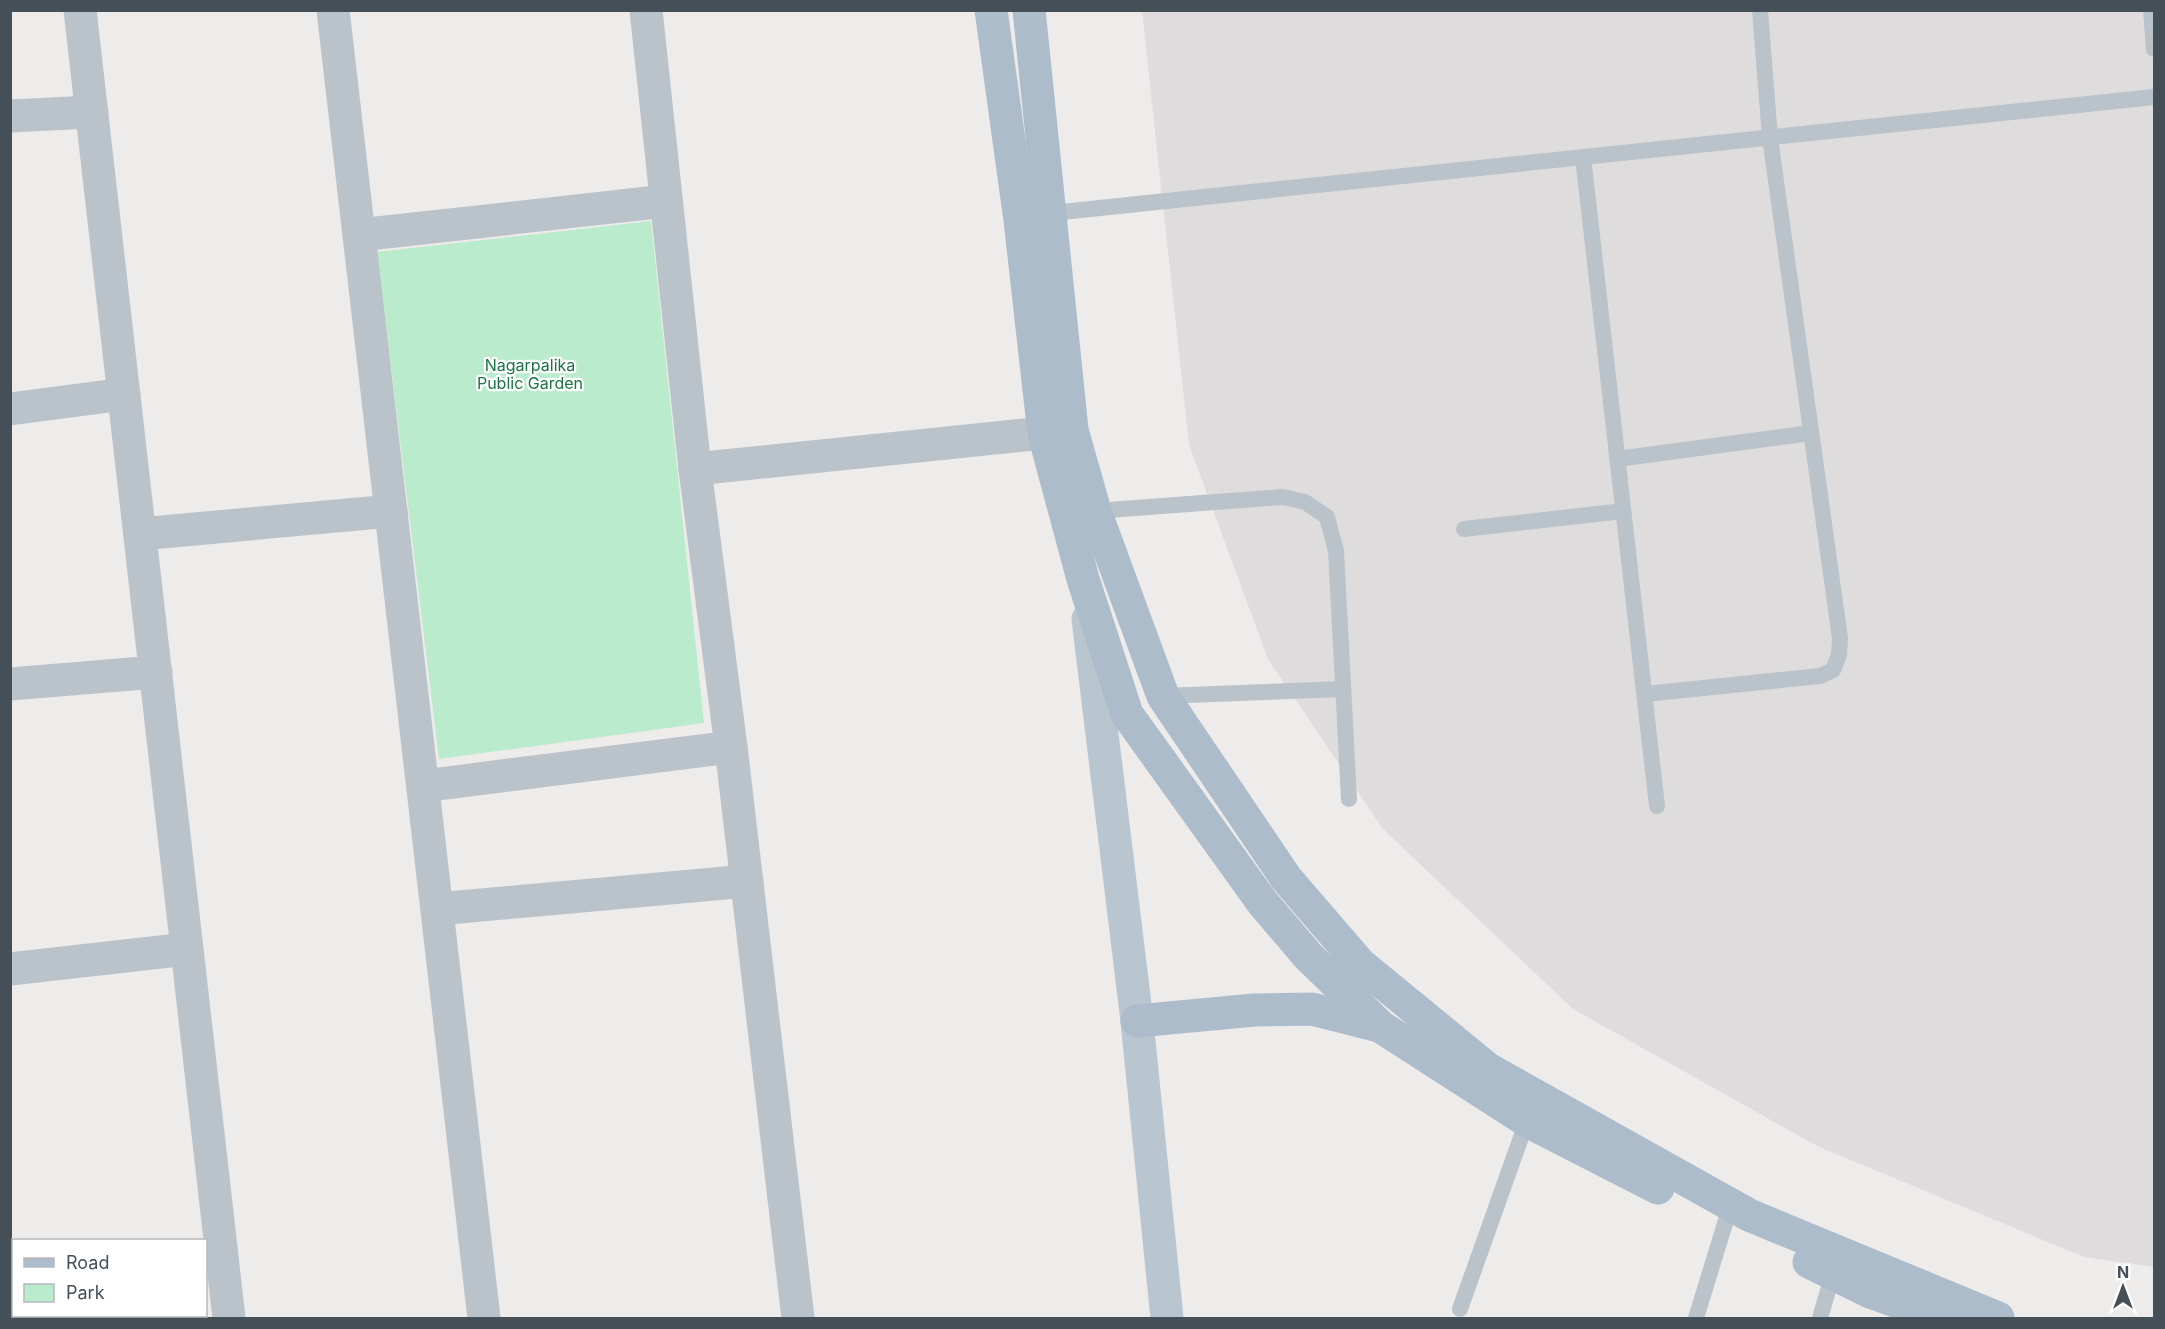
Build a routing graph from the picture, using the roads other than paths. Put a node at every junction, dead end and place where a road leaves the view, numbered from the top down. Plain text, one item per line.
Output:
1 (80, 10) edge
2 (333, 10) edge
3 (645, 10) edge
4 (991, 10) edge
5 (1029, 10) edge
6 (1760, 10) edge
7 (2151, 10) edge
8 (2154, 49) edge
9 (2154, 97) edge
10 (92, 112) junction
11 (10, 116) edge
12 (1770, 138) junction
13 (1583, 157) junction
14 (666, 201) junction
15 (1052, 213) junction
16 (359, 235) junction
17 (124, 394) junction
18 (10, 409) edge
19 (1058, 432) junction
20 (1811, 433) junction
21 (1617, 459) junction
22 (695, 469) junction
23 (391, 511) junction
24 (1095, 511) junction
25 (1623, 511) junction
26 (1464, 529) dead end
27 (140, 534) junction
28 (1083, 579) junction
29 (156, 672) junction
30 (10, 684) edge
31 (1343, 689) junction
32 (1645, 694) junction
33 (1162, 696) junction
34 (731, 747) junction
35 (423, 786) junction
36 (1349, 799) dead end
37 (1657, 806) dead end
38 (747, 880) junction
39 (437, 909) junction
40 (187, 949) junction
41 (10, 969) edge
42 (1137, 1021) junction
43 (1381, 1027) junction
44 (1532, 1108) junction
45 (1728, 1214) junction
46 (210, 1239) edge
47 (1837, 1263) junction
48 (1460, 1309) dead end
49 (229, 1318) edge
50 (484, 1318) edge
51 (798, 1318) edge
52 (1167, 1318) edge
53 (1696, 1318) edge
54 (1820, 1318) edge
55 (1943, 1318) edge
56 (1998, 1318) edge

1 - 10 street
2 - 16 street
3 - 14 street
4 - 19 main road
5 - 15 main road
6 - 12 lane
7 - 8 lane
9 - 12 lane
10 - 11 street
10 - 17 street
12 - 13 lane
12 - 20 lane
13 - 15 lane
13 - 21 lane
14 - 16 street
14 - 22 street
15 - 19 main road
16 - 23 street
17 - 18 street
17 - 27 street
19 - 22 street
19 - 24 main road
19 - 28 main road
20 - 21 lane
20 - 32 lane
21 - 25 lane
22 - 34 street
23 - 27 street
23 - 35 street
24 - 31 lane
24 - 33 main road
25 - 26 lane
25 - 32 lane
27 - 29 street
28 - 42 street
28 - 43 main road
29 - 30 street
29 - 40 street
31 - 33 lane
31 - 36 lane
32 - 37 lane
33 - 44 main road
34 - 35 street
34 - 38 street
35 - 39 street
38 - 39 street
38 - 51 street
39 - 50 street
40 - 41 street
40 - 46 street
42 - 43 main road
42 - 52 street
43 - 44 main road
44 - 45 main road
44 - 48 lane
45 - 47 main road
45 - 53 lane
46 - 49 street
47 - 54 lane
47 - 55 main road
47 - 56 main road

